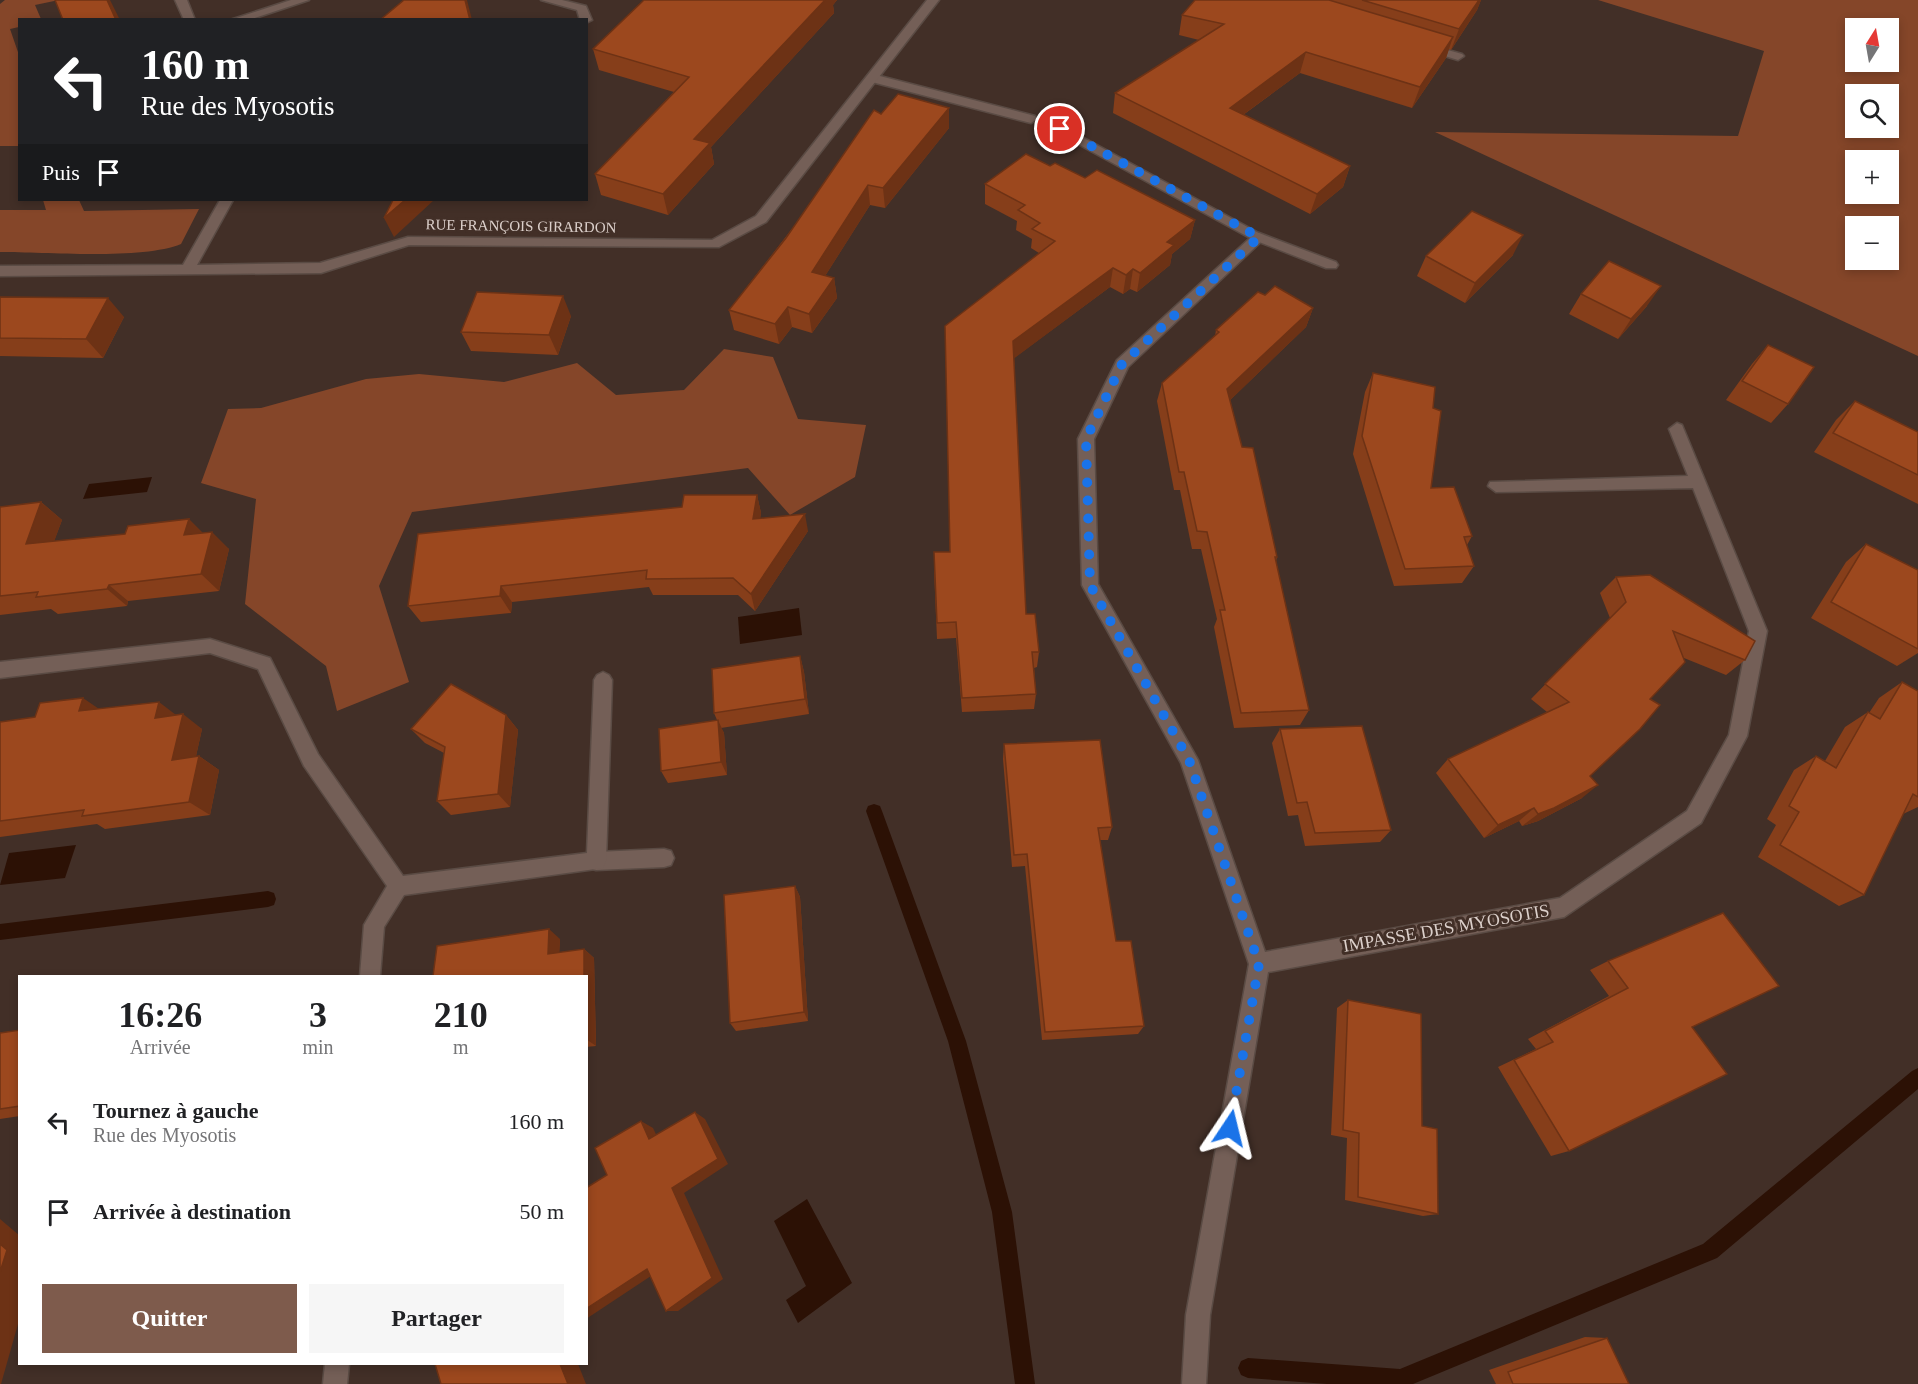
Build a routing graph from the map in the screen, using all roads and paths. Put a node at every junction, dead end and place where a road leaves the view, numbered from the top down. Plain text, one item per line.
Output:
1 (181, 0) edge
2 (303, 0) edge
3 (547, 0) edge
4 (933, 0) edge
5 (189, 18) edge
6 (242, 18) edge
7 (585, 18) edge
8 (1414, 43) edge
9 (1458, 56) dead end
10 (872, 78) junction
11 (1031, 119) dead end
12 (1060, 129) dead end
13 (225, 201) edge
14 (1259, 237) junction
15 (1331, 266) dead end
16 (0, 271) edge
17 (186, 271) junction
18 (1677, 429) dead end
19 (1698, 483) junction
20 (1496, 486) dead end
21 (0, 670) edge
22 (603, 680) dead end
23 (664, 858) dead end
24 (596, 861) junction
25 (398, 885) junction
26 (1259, 964) junction
27 (370, 975) edge
28 (337, 1365) edge
29 (335, 1384) edge
30 (1194, 1384) edge

1 - 5 street
2 - 6 street
3 - 7 street
4 - 10 street, RUE FRANÇOIS GIRARDON
8 - 9 street
10 - 11 street
10 - 17 street, RUE FRANÇOIS GIRARDON
12 - 14 street
13 - 17 street
14 - 15 street
14 - 26 street
16 - 17 street, RUE FRANÇOIS GIRARDON
18 - 19 street, IMPASSE DES MYOSOTIS
19 - 20 street
19 - 26 street, IMPASSE DES MYOSOTIS
21 - 25 street
22 - 24 street
23 - 24 street
24 - 25 street
25 - 27 street
26 - 30 street
28 - 29 street

